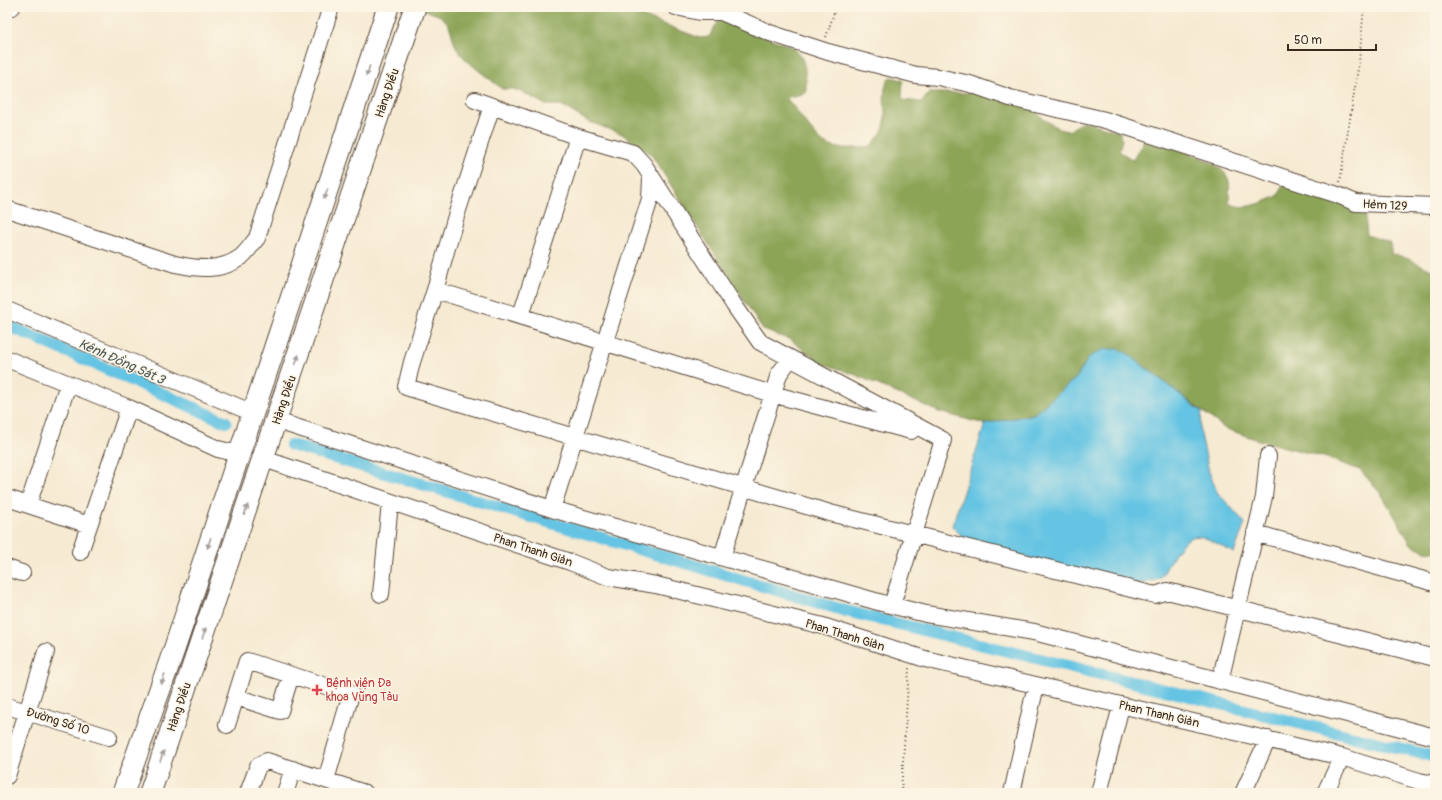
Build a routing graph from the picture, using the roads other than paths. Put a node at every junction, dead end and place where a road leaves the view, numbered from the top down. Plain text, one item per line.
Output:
1 (331, 7) edge
2 (388, 7) edge
3 (415, 7) edge
4 (676, 7) edge
5 (374, 50) junction
6 (399, 58) junction
7 (475, 100) dead end
8 (492, 106) junction
9 (578, 137) junction
10 (651, 178) junction
11 (1435, 206) edge
12 (7, 209) edge
13 (435, 290) junction
14 (7, 310) edge
15 (521, 315) junction
16 (605, 342) junction
17 (790, 359) junction
18 (8, 363) edge
19 (68, 384) junction
20 (772, 394) junction
21 (129, 408) junction
22 (253, 413) junction
23 (277, 421) junction
24 (574, 438) junction
25 (943, 440) junction
26 (238, 454) junction
27 (1268, 456) dead end
28 (264, 459) junction
29 (744, 489) junction
30 (7, 498) edge
31 (390, 503) junction
32 (28, 505) junction
33 (552, 509) junction
34 (90, 525) junction
35 (1255, 533) junction
36 (914, 534) junction
37 (80, 552) dead end
38 (722, 557) junction
39 (1435, 583) edge
40 (381, 594) dead end
41 (892, 604) junction
42 (1237, 609) junction
43 (174, 647) junction
44 (46, 652) dead end
45 (197, 654) junction
46 (1435, 658) edge
47 (291, 675) junction
48 (1220, 681) junction
49 (1036, 685) junction
50 (236, 697) junction
51 (7, 706) edge
52 (1121, 706) junction
53 (27, 712) junction
54 (227, 725) dead end
55 (109, 737) dead end
56 (1435, 737) edge
57 (1268, 739) junction
58 (1342, 757) junction
59 (293, 769) junction
60 (7, 776) edge
61 (326, 780) junction
62 (1435, 784) edge
63 (123, 793) edge
64 (150, 793) edge
65 (248, 793) edge
66 (286, 793) edge
67 (365, 793) edge
68 (1012, 793) edge
69 (1099, 793) edge
70 (1243, 793) edge
71 (1325, 793) edge

1 - 12 street
2 - 5 main road, Hàng Điều
3 - 6 main road, Hàng Điều
4 - 11 street, Hẻm 129
5 - 6 main road
5 -> 22 main road, Hàng Điều
23 -> 6 main road, Hàng Điều
7 - 8 street
8 - 9 street
8 - 13 street
9 - 10 street
9 - 15 street
10 - 16 street
10 - 17 street
13 - 15 street
13 - 24 street
14 - 22 street
15 - 16 street
16 - 20 street
16 - 24 street
17 - 20 street
17 - 25 street
18 - 19 street
19 - 21 street
19 - 32 street
20 - 25 street
20 - 29 street
21 - 26 street
21 - 34 street
22 - 26 main road, Hàng Điều
23 - 28 main road, Hàng Điều
23 - 33 street
24 - 29 street
24 - 33 street
25 - 36 street
26 -> 43 main road, Hàng Điều
27 - 35 street
28 - 31 street, Phan Thanh Giản
45 -> 28 main road, Hàng Điều
29 - 36 street
29 - 38 street
30 - 32 street
31 - 40 street
31 - 49 street, Phan Thanh Giản
32 - 34 street
33 - 38 street
34 - 37 street
35 - 39 street
35 - 42 street
36 - 41 street
36 - 42 street
38 - 41 street
41 - 48 street
42 - 46 street
42 - 48 street
43 - 45 main road
43 -> 63 main road, Hàng Điều
44 - 53 street
64 -> 45 main road, Hàng Điều
47 - 50 street
47 - 50 street
47 - 61 street
48 - 56 street
49 - 52 street, Phan Thanh Giản
49 - 68 street
50 - 54 street
51 - 53 street, Đường Số 10
52 - 57 street, Phan Thanh Giản
52 - 69 street
53 - 55 street, Đường Số 10
53 - 60 street
57 - 58 street, Phan Thanh Giản
57 - 70 street
58 - 62 street, Phan Thanh Giản
58 - 71 street
59 - 61 street
59 - 65 street
59 - 66 street
61 - 67 street

